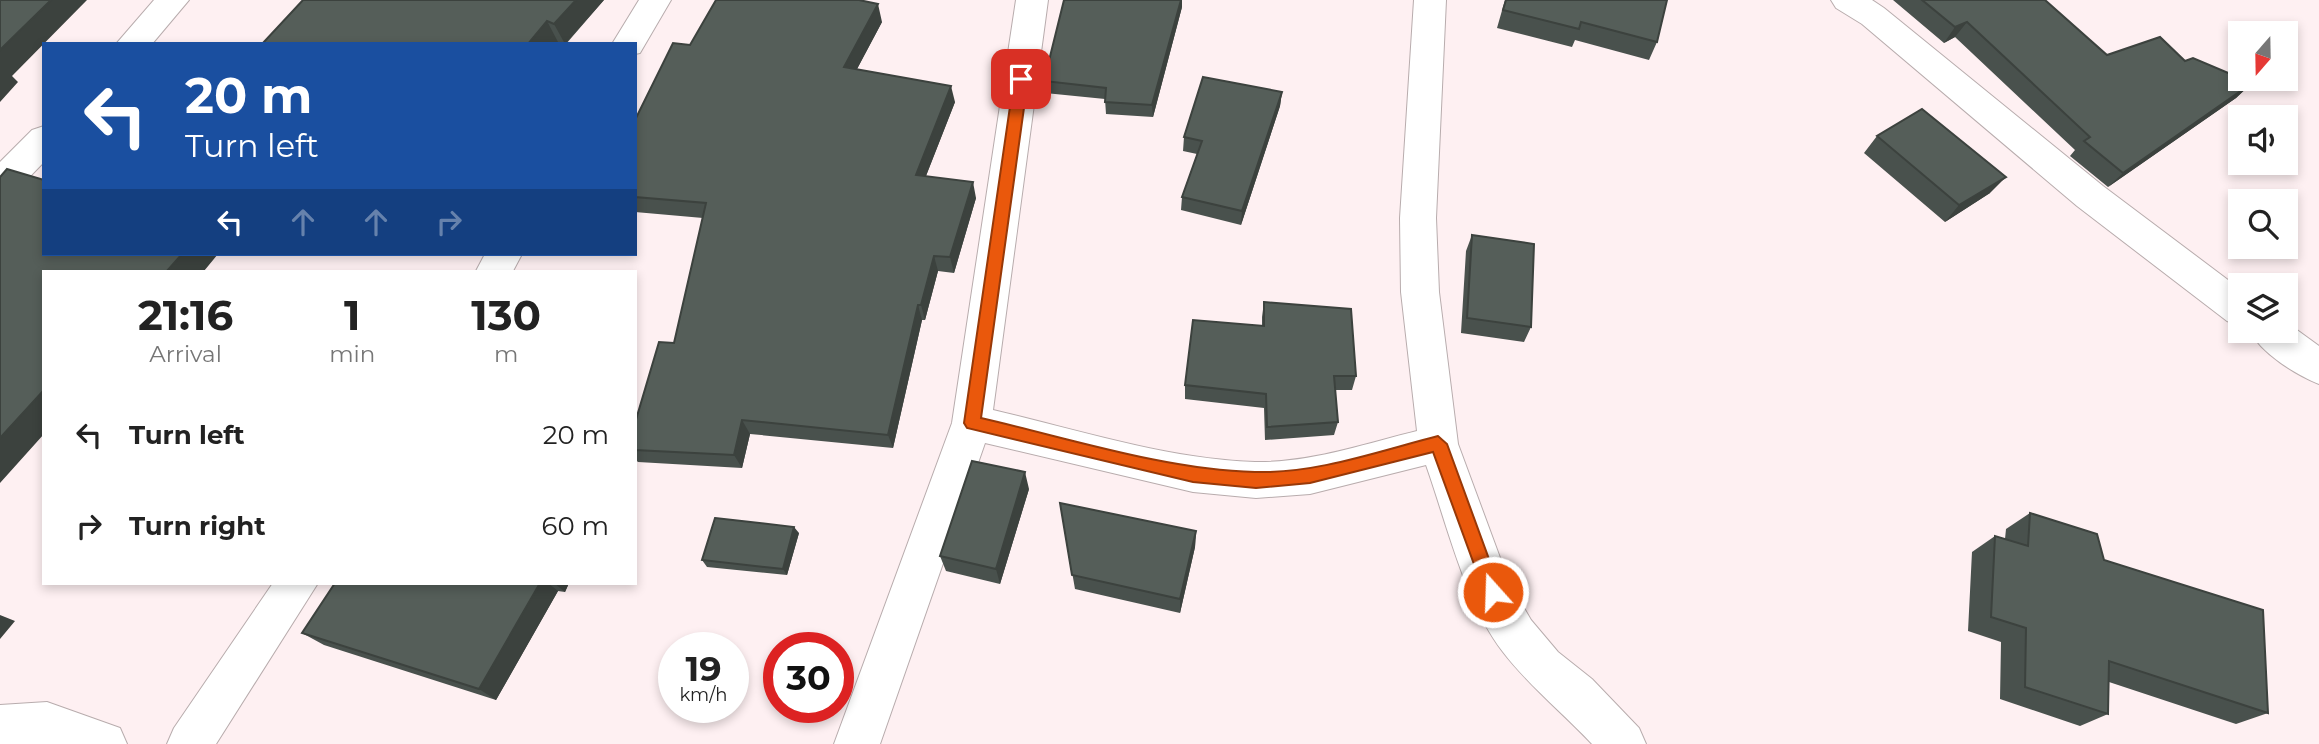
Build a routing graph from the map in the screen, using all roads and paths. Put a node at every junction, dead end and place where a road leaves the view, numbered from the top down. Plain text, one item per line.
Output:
1 (173, 0) edge
2 (655, 0) edge
3 (1032, 0) edge
4 (1430, 0) edge
5 (1847, 0) edge
6 (134, 42) edge
7 (629, 42) edge
8 (42, 141) edge
9 (0, 185) edge
10 (2228, 301) edge
11 (2286, 343) edge
12 (2319, 367) edge
13 (972, 423) junction
14 (1438, 444) junction
15 (296, 585) edge
16 (0, 727) edge
17 (104, 744) edge
18 (190, 744) edge
19 (857, 744) edge
20 (1623, 744) edge

1 - 6 street
2 - 7 street
3 - 13 street
4 - 14 street
5 - 10 street
8 - 9 street
11 - 12 street
13 - 14 street
13 - 19 street
14 - 20 street
15 - 18 street
16 - 17 street

